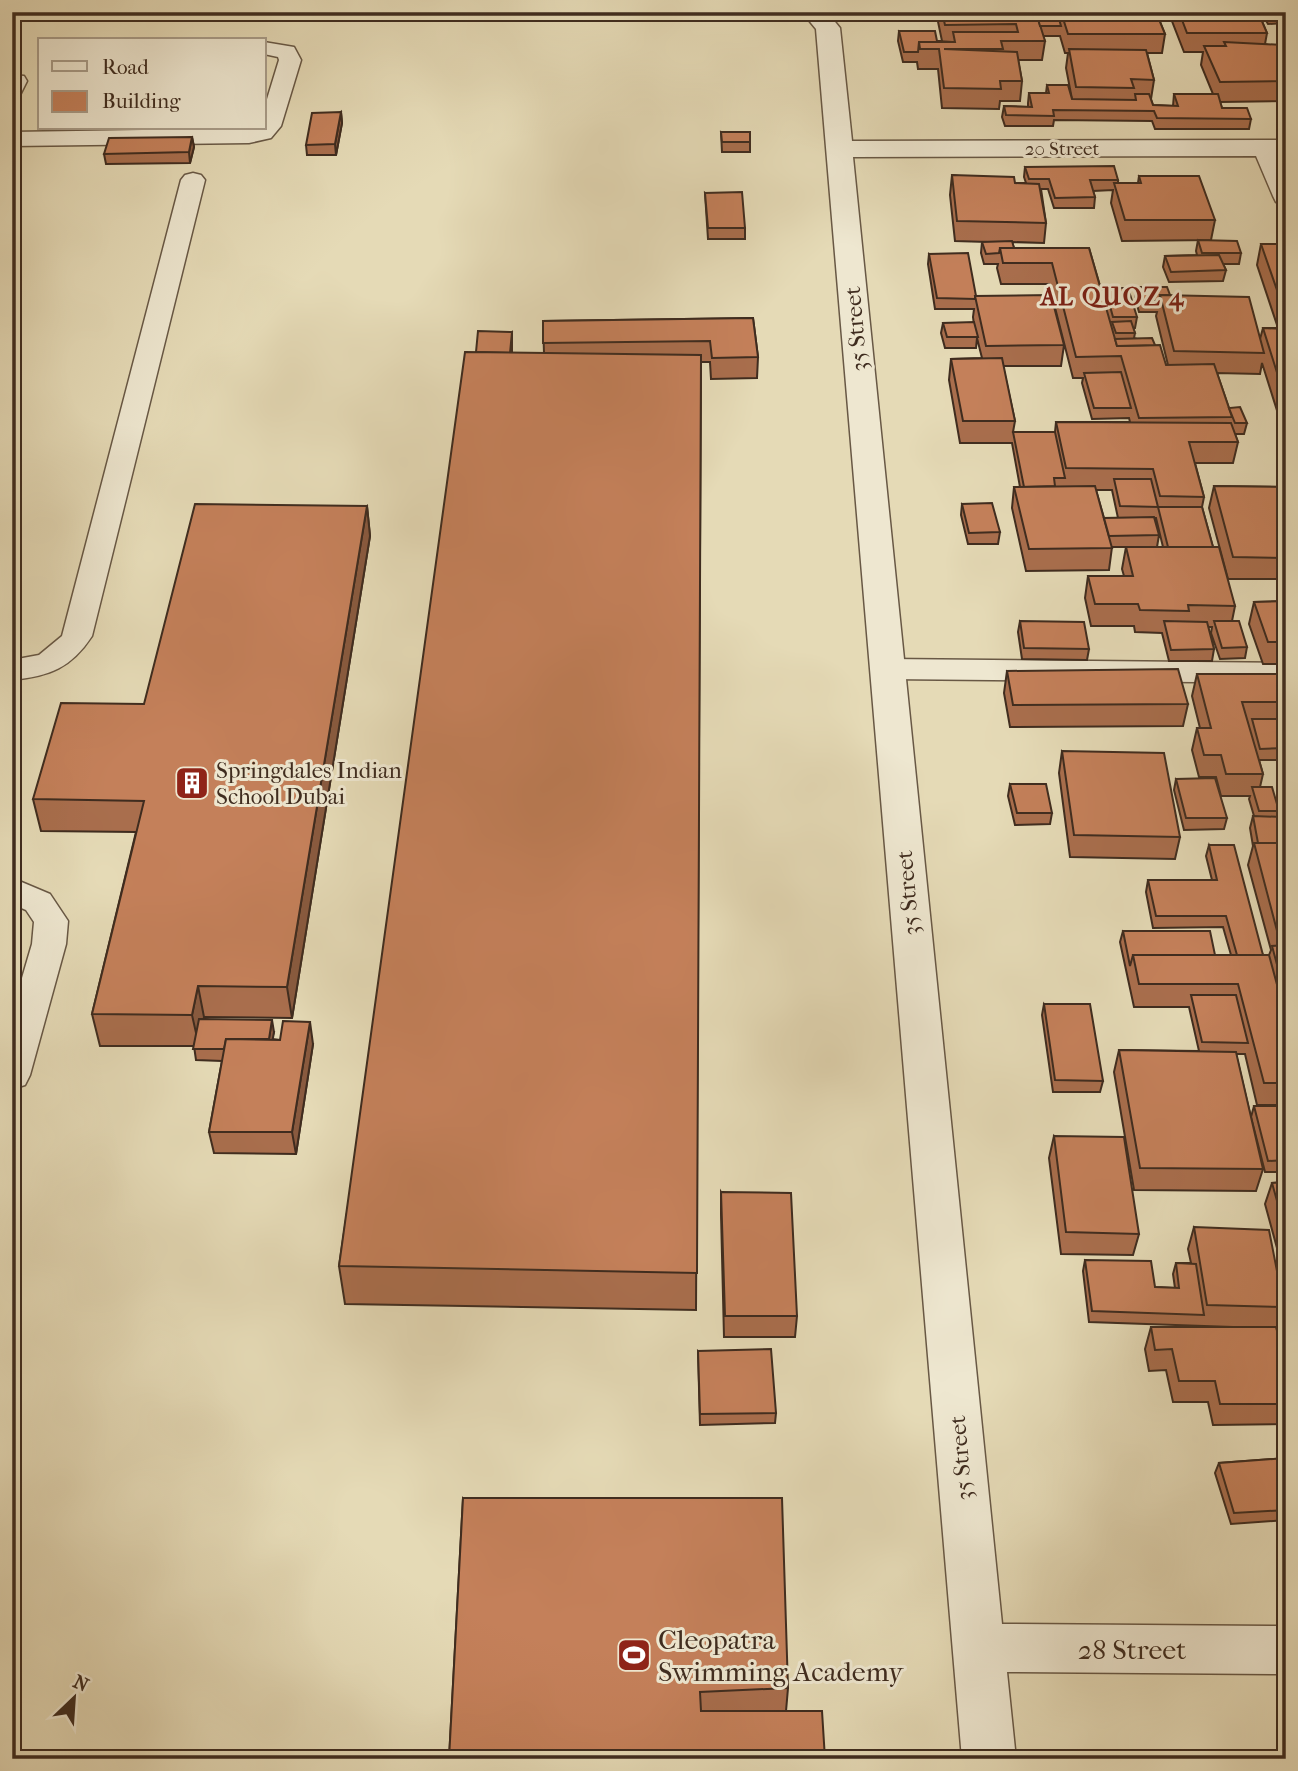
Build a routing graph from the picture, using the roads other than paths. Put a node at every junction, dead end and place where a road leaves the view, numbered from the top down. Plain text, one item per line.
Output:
1 (827, 18) edge
2 (266, 48) edge
3 (165, 132) edge
4 (12, 139) edge
5 (1276, 148) edge
6 (839, 149) junction
7 (193, 180) dead end
8 (1286, 196) edge
9 (888, 669) junction
10 (12, 670) edge
11 (1286, 673) edge
12 (12, 890) edge
13 (12, 1074) edge
14 (979, 1648) junction
15 (1286, 1650) edge
16 (989, 1759) edge

1 - 6 street, 35 Street
2 - 3 lane
3 - 4 lane
5 - 6 street, 20 Street
5 - 8 street
6 - 9 street, 35 Street
7 - 10 lane
9 - 11 lane
9 - 14 street, 35 Street
12 - 13 lane
14 - 15 street, 28 Street
14 - 16 street, 35 Street

